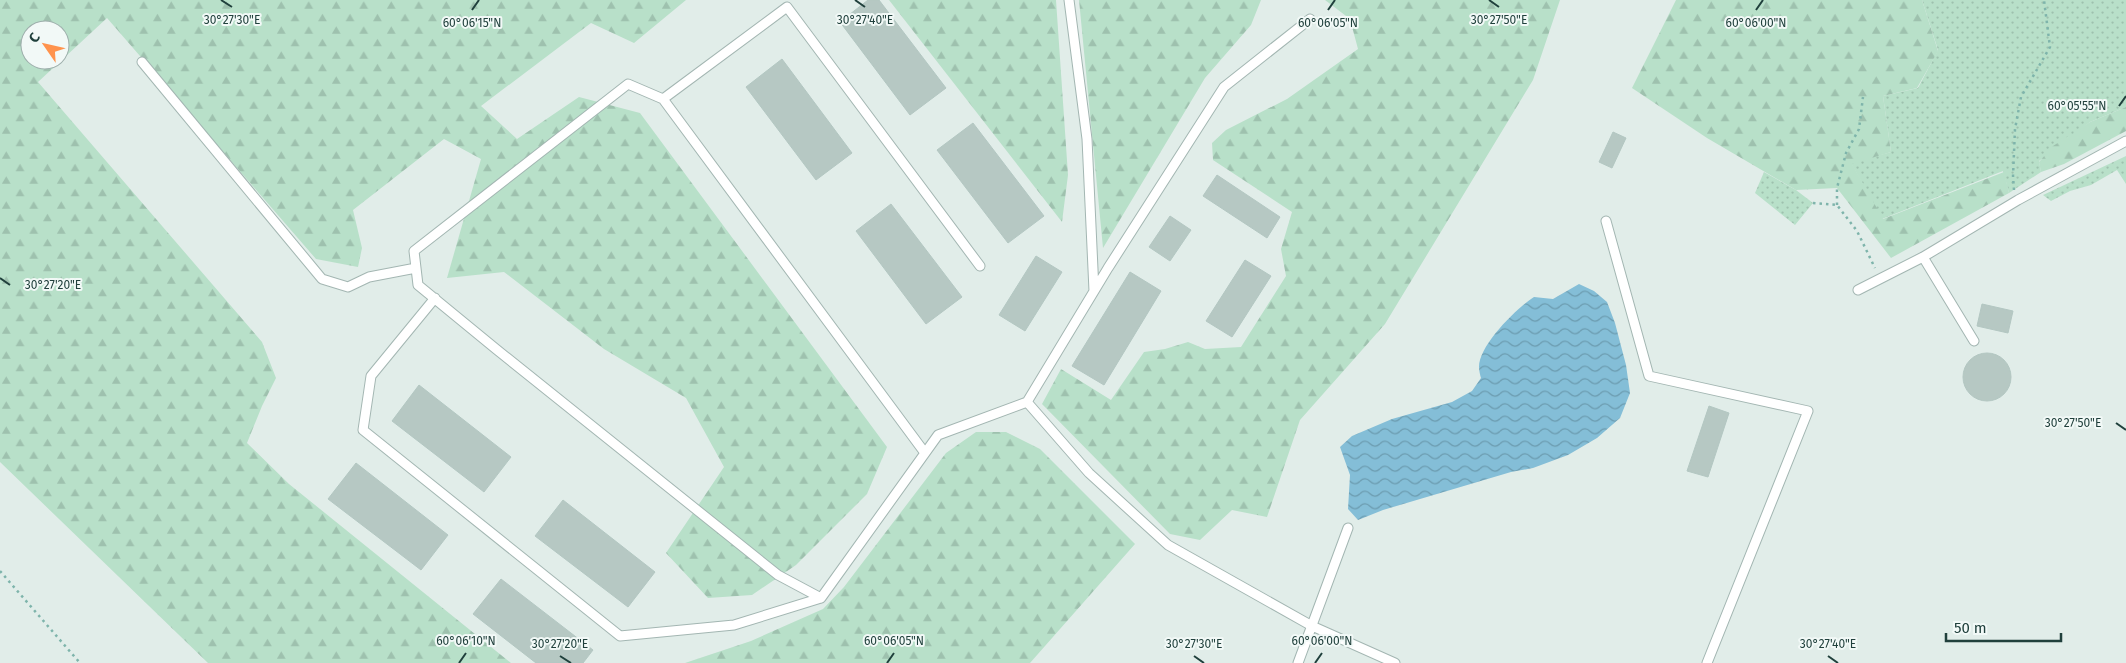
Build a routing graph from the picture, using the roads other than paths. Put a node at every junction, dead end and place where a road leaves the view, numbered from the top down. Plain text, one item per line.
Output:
1 (1069, 0) edge
2 (1310, 19) dead end
3 (142, 62) dead end
4 (664, 99) junction
5 (2126, 141) edge
6 (1606, 221) dead end
7 (1923, 257) junction
8 (980, 266) dead end
9 (416, 268) junction
10 (1858, 290) dead end
11 (1094, 292) junction
12 (435, 298) junction
13 (1974, 341) dead end
14 (1027, 402) junction
15 (925, 453) junction
16 (1348, 528) dead end
17 (821, 598) junction
18 (1312, 626) junction
19 (1298, 663) edge
20 (1395, 663) edge
21 (1707, 663) edge

1 - 11 lane
2 - 11 lane
3 - 9 lane
4 - 8 lane
4 - 9 lane
4 - 15 lane
5 - 7 lane
6 - 21 lane
7 - 10 lane
7 - 13 lane
9 - 12 lane
11 - 14 lane
12 - 17 lane
12 - 17 lane
14 - 15 lane
14 - 18 lane
15 - 17 lane
16 - 18 lane
18 - 19 lane
18 - 20 lane

